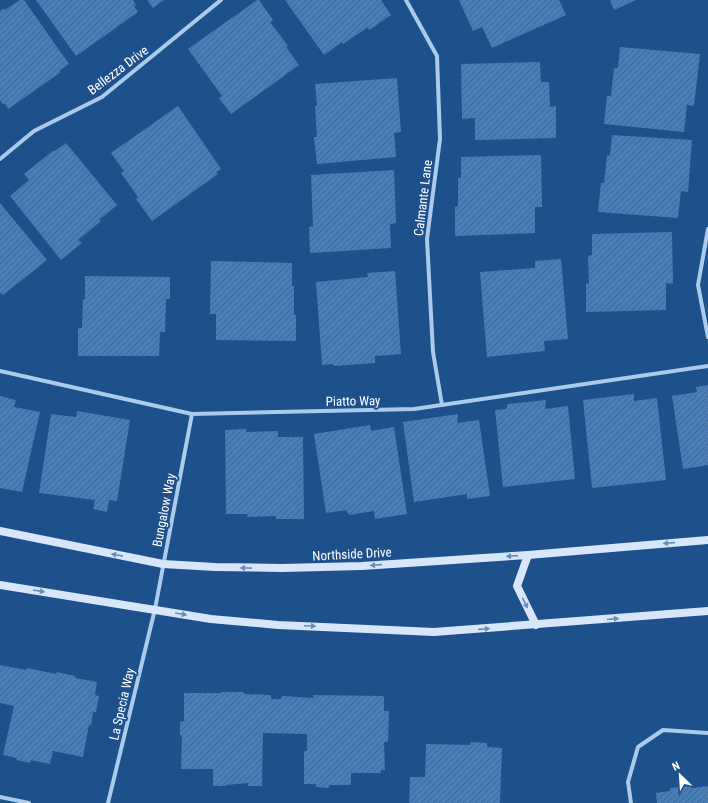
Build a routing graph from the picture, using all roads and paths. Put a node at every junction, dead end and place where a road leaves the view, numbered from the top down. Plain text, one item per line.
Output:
1 (221, 0) edge
2 (406, 0) edge
3 (0, 159) edge
4 (708, 229) edge
5 (708, 337) edge
6 (708, 366) edge
7 (0, 371) edge
8 (442, 405) junction
9 (192, 414) junction
10 (0, 531) edge
11 (708, 540) edge
12 (528, 555) junction
13 (164, 564) junction
14 (0, 585) edge
15 (155, 609) junction
16 (708, 611) edge
17 (536, 625) junction
18 (708, 733) edge
19 (0, 797) edge
20 (29, 803) edge
21 (108, 803) edge
22 (631, 803) edge

1 - 3 street, Bellezza Drive
2 - 8 street, Calmante Lane
4 - 5 street
6 - 8 street, Piatto Way
7 - 9 street, Piatto Way
8 - 9 street, Piatto Way
9 - 13 street, Bungalow Way
13 -> 10 street, Northside Drive
11 -> 12 street, Northside Drive
12 -> 13 street, Northside Drive
12 -> 17 street
13 - 15 street, Bungalow Way
14 -> 15 street
15 -> 17 street
15 - 21 street, La Specia Way
17 -> 16 street
18 - 22 street
19 - 20 street

